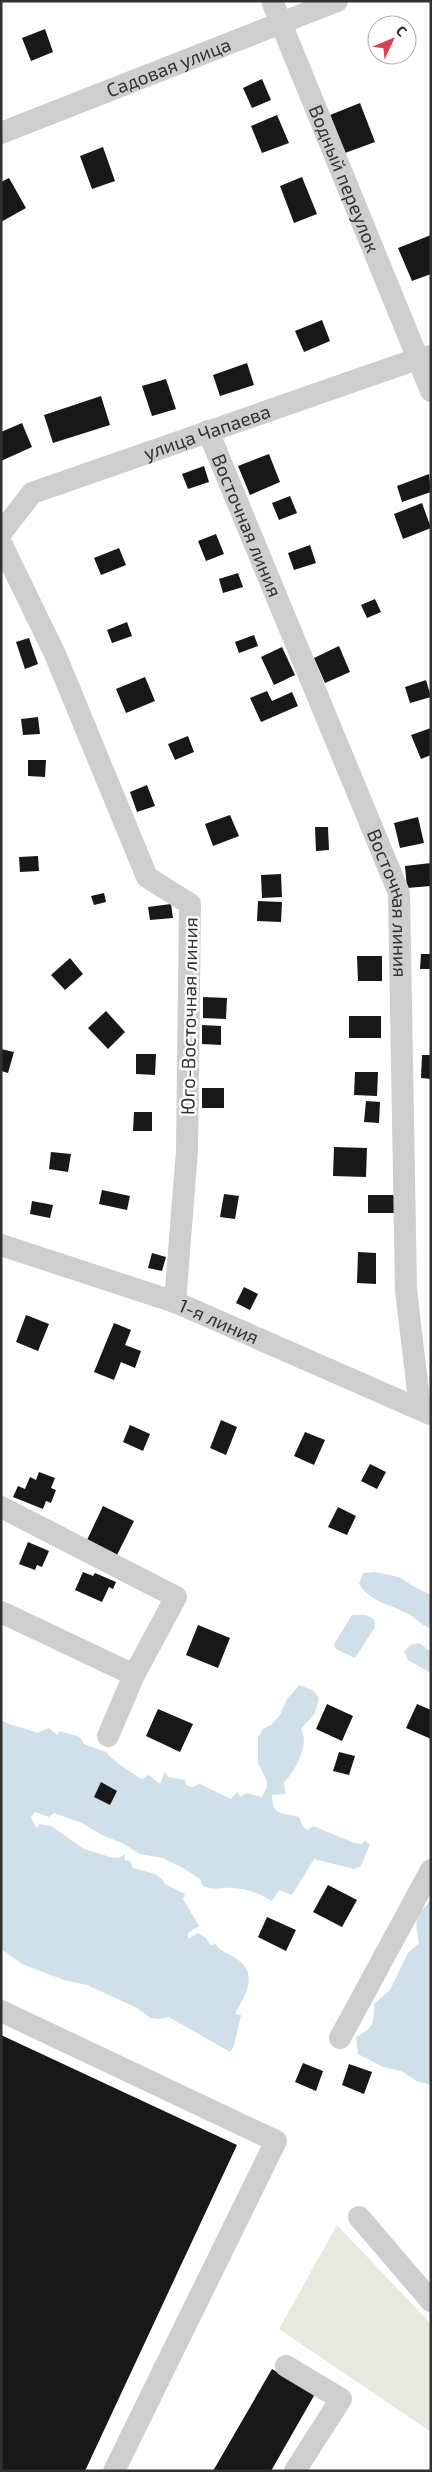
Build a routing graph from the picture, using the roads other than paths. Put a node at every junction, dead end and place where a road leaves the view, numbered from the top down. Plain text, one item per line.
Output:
1 (272, 1) edge
2 (337, 1) edge
3 (281, 23) junction
4 (1, 133) edge
5 (424, 357) edge
6 (431, 391) edge
7 (208, 431) junction
8 (1, 533) edge
9 (1, 543) edge
10 (1, 1245) edge
11 (175, 1302) junction
12 (425, 1411) edge
13 (1, 1507) edge
14 (1, 1612) edge
15 (134, 1675) junction
16 (108, 1736) dead end
17 (431, 1870) edge
18 (1, 2011) edge
19 (340, 2038) dead end
20 (359, 2217) dead end
21 (431, 2301) edge
22 (286, 2366) dead end
23 (114, 2471) edge
24 (295, 2471) edge

1 - 3 street, Водный переулок
2 - 3 street, Садовая улица
3 - 4 street, Садовая улица
3 - 5 street, Водный переулок
5 - 6 street, Водный переулок
5 - 7 street, улица Чапаева
7 - 8 street, улица Чапаева
7 - 12 street, Восточная линия
9 - 11 street, Юго-Восточная линия
10 - 11 street, 1-я линия
11 - 12 street, 1-я линия
13 - 15 street
14 - 15 street
15 - 16 street
17 - 19 street
18 - 23 street
20 - 21 street
22 - 24 street

